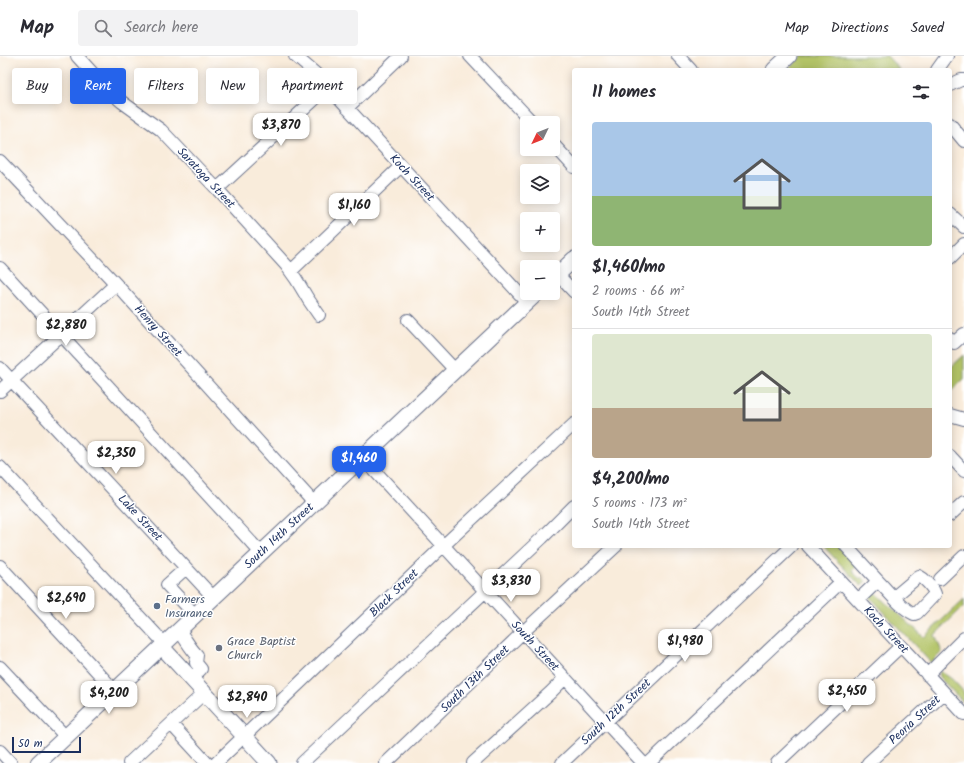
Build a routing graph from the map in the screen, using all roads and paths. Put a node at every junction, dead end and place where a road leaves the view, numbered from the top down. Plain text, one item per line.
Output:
1 (77, 56) edge
2 (295, 56) edge
3 (401, 56) edge
4 (470, 56) edge
5 (678, 56) edge
6 (789, 56) edge
7 (947, 56) edge
8 (309, 68) edge
9 (689, 68) edge
10 (776, 68) edge
11 (938, 68) edge
12 (964, 80) edge
13 (952, 84) edge
14 (310, 104) edge
15 (343, 104) edge
16 (347, 108) junction
17 (526, 116) edge
18 (952, 126) edge
19 (964, 141) edge
20 (560, 152) edge
21 (0, 160) edge
22 (572, 165) edge
23 (401, 166) junction
24 (217, 189) junction
25 (952, 216) edge
26 (964, 227) edge
27 (963, 246) edge
28 (952, 256) edge
29 (572, 261) edge
30 (0, 268) edge
31 (291, 271) junction
32 (560, 272) edge
33 (560, 281) edge
34 (116, 284) junction
35 (520, 286) edge
36 (572, 290) edge
37 (530, 300) edge
38 (320, 315) dead end
39 (408, 320) dead end
40 (964, 334) edge
41 (62, 335) junction
42 (952, 341) edge
43 (0, 368) edge
44 (455, 370) junction
45 (12, 380) junction
46 (0, 391) edge
47 (952, 416) edge
48 (964, 419) edge
49 (572, 426) edge
50 (363, 458) junction
51 (952, 458) edge
52 (0, 467) edge
53 (964, 471) edge
54 (964, 502) edge
55 (314, 503) junction
56 (572, 508) edge
57 (952, 513) edge
58 (443, 546) junction
59 (614, 548) edge
60 (790, 548) edge
61 (810, 548) edge
62 (848, 548) edge
63 (261, 553) junction
64 (964, 556) edge
65 (0, 566) edge
66 (186, 568) junction
67 (940, 579) dead end
68 (878, 581) junction
69 (841, 582) junction
70 (485, 591) junction
71 (894, 597) dead end
72 (214, 598) junction
73 (858, 600) junction
74 (198, 613) junction
75 (179, 631) junction
76 (522, 633) junction
77 (964, 638) edge
78 (164, 646) junction
79 (901, 646) junction
80 (0, 667) edge
81 (928, 675) junction
82 (565, 678) junction
83 (191, 679) junction
84 (115, 691) junction
85 (944, 692) junction
86 (204, 693) junction
87 (964, 714) edge
88 (606, 722) junction
89 (171, 724) junction
90 (244, 736) junction
91 (66, 737) junction
92 (0, 751) edge
93 (11, 763) edge
94 (38, 763) edge
95 (129, 763) edge
96 (208, 763) edge
97 (216, 763) edge
98 (269, 763) edge
99 (302, 763) edge
100 (386, 763) edge
101 (473, 763) edge
102 (562, 763) edge
103 (643, 763) edge
104 (649, 763) edge
105 (777, 763) edge
106 (868, 763) edge

1 - 24 street, Saratoga Street
2 - 8 street, Koch Street
3 - 16 street
4 - 17 street
5 - 9 street
6 - 10 main road
7 - 11 street
12 - 13 street
14 - 24 street
15 - 16 street, Koch Street
16 - 23 street, Koch Street
18 - 19 street
20 - 22 street
21 - 34 street, Henry Street
23 - 31 street
23 - 35 street, Koch Street
24 - 31 street, Saratoga Street
25 - 26 street
27 - 28 street
29 - 32 main road
30 - 41 street
31 - 38 street, Saratoga Street
33 - 36 street
34 - 41 street
34 - 55 street, Henry Street
37 - 44 main road, South 14th Street
39 - 44 street
40 - 42 street
41 - 45 street
41 - 63 street
43 - 45 street, Lake Street
44 - 50 main road, South 14th Street
45 - 46 street
45 - 66 street, Lake Street
47 - 48 street
49 - 58 street, Black Street
50 - 55 main road, South 14th Street
50 - 58 street, South Street
51 - 53 street
52 - 78 street
54 - 57 street
55 - 63 main road, South 14th Street
56 - 70 street
58 - 70 street, South Street
58 - 90 street, Black Street
59 - 76 street, South 13th Street
60 - 88 street, South 12th Street
61 - 69 street, Koch Street
62 - 68 street
63 - 72 main road, South 14th Street
64 - 67 street
65 - 84 street
66 - 72 street, Lake Street
66 - 74 street
68 - 71 street
68 - 73 street
69 - 73 street, Koch Street
69 - 104 street
70 - 76 street, South Street
70 - 99 street
72 - 74 main road, South 14th Street
73 - 79 street, Koch Street
74 - 75 main road, South 14th Street
75 - 78 main road, South 14th Street
75 - 83 street
76 - 82 street, South Street
76 - 100 street, South 13th Street
77 - 81 street
78 - 83 main road
78 - 84 main road, South 14th Street
79 - 81 street, Koch Street
79 - 105 street
80 - 91 street
81 - 85 street, Koch Street
82 - 88 street, South Street
82 - 101 street
83 - 86 main road
84 - 91 main road, South 14th Street
85 - 87 street, Koch Street
85 - 106 street, Peoria Street
86 - 89 street
86 - 90 main road
88 - 102 street, South 12th Street
88 - 103 street, South Street
89 - 95 street
89 - 96 street
90 - 97 street, Black Street
90 - 98 main road
91 - 94 main road, South 14th Street
92 - 93 street

